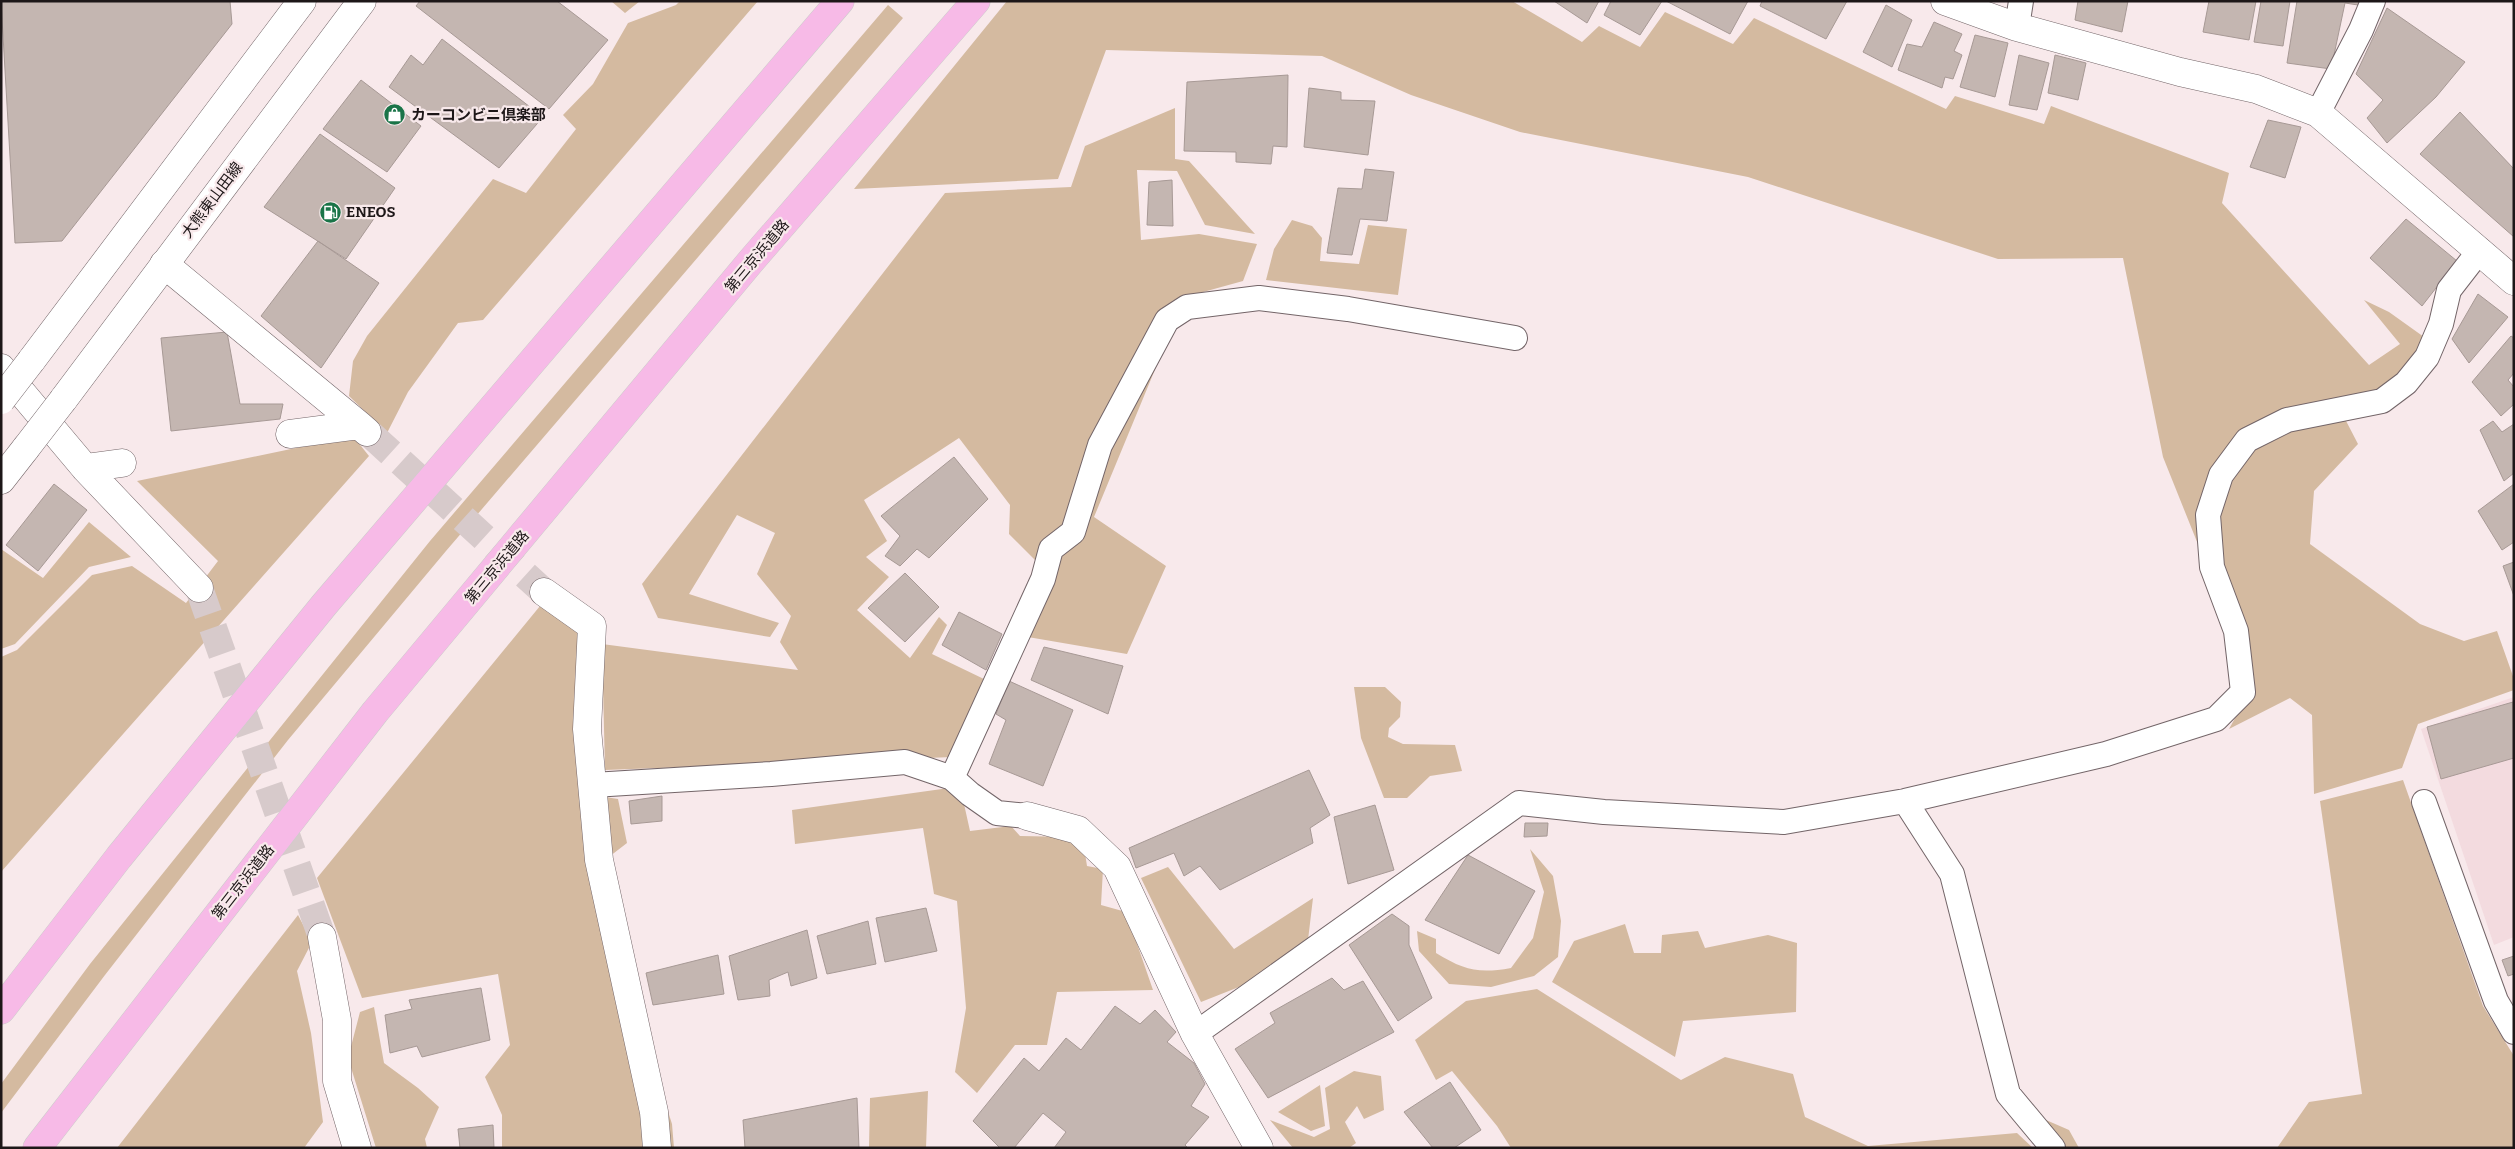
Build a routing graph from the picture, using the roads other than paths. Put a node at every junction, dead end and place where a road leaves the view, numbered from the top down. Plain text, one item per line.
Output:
1 (302, 1) edge
2 (362, 1) edge
3 (840, 1) edge
4 (976, 1) edge
5 (1945, 1) edge
6 (2373, 1) edge
7 (2019, 14) edge
8 (2318, 113) junction
9 (2480, 250) junction
10 (164, 264) junction
11 (2514, 281) edge
12 (1515, 338) dead end
13 (1, 368) edge
14 (1, 400) edge
15 (290, 434) dead end
16 (122, 463) dead end
17 (85, 468) junction
18 (1, 480) edge
19 (199, 588) tunnel mouth
20 (544, 592) tunnel mouth
21 (952, 778) junction
22 (593, 785) junction
23 (1905, 801) junction
24 (2424, 802) dead end
25 (1027, 816) joint
26 (322, 937) tunnel mouth
27 (1, 1010) edge
28 (2514, 1032) edge
29 (1195, 1034) junction
30 (37, 1148) edge
31 (357, 1148) edge
32 (657, 1148) edge
33 (1259, 1148) edge
34 (2053, 1148) edge

1 - 14 street, bridge
2 - 10 street, 大熊東山田線
3 - 27 highway
4 - 30 highway, 第三京浜道路
5 - 7 street
6 - 8 lane
7 - 8 street
8 - 9 street
9 - 11 street
9 - 23 lane
10 - 15 street
10 - 18 street, 大熊東山田線, bridge
12 - 21 lane
13 - 17 street
16 - 17 street
17 - 19 street
20 - 22 street
21 - 22 lane
21 - 25 lane
22 - 32 street
23 - 29 lane
23 - 34 lane
24 - 28 lane
25 - 29 street
26 - 31 street
29 - 33 street

